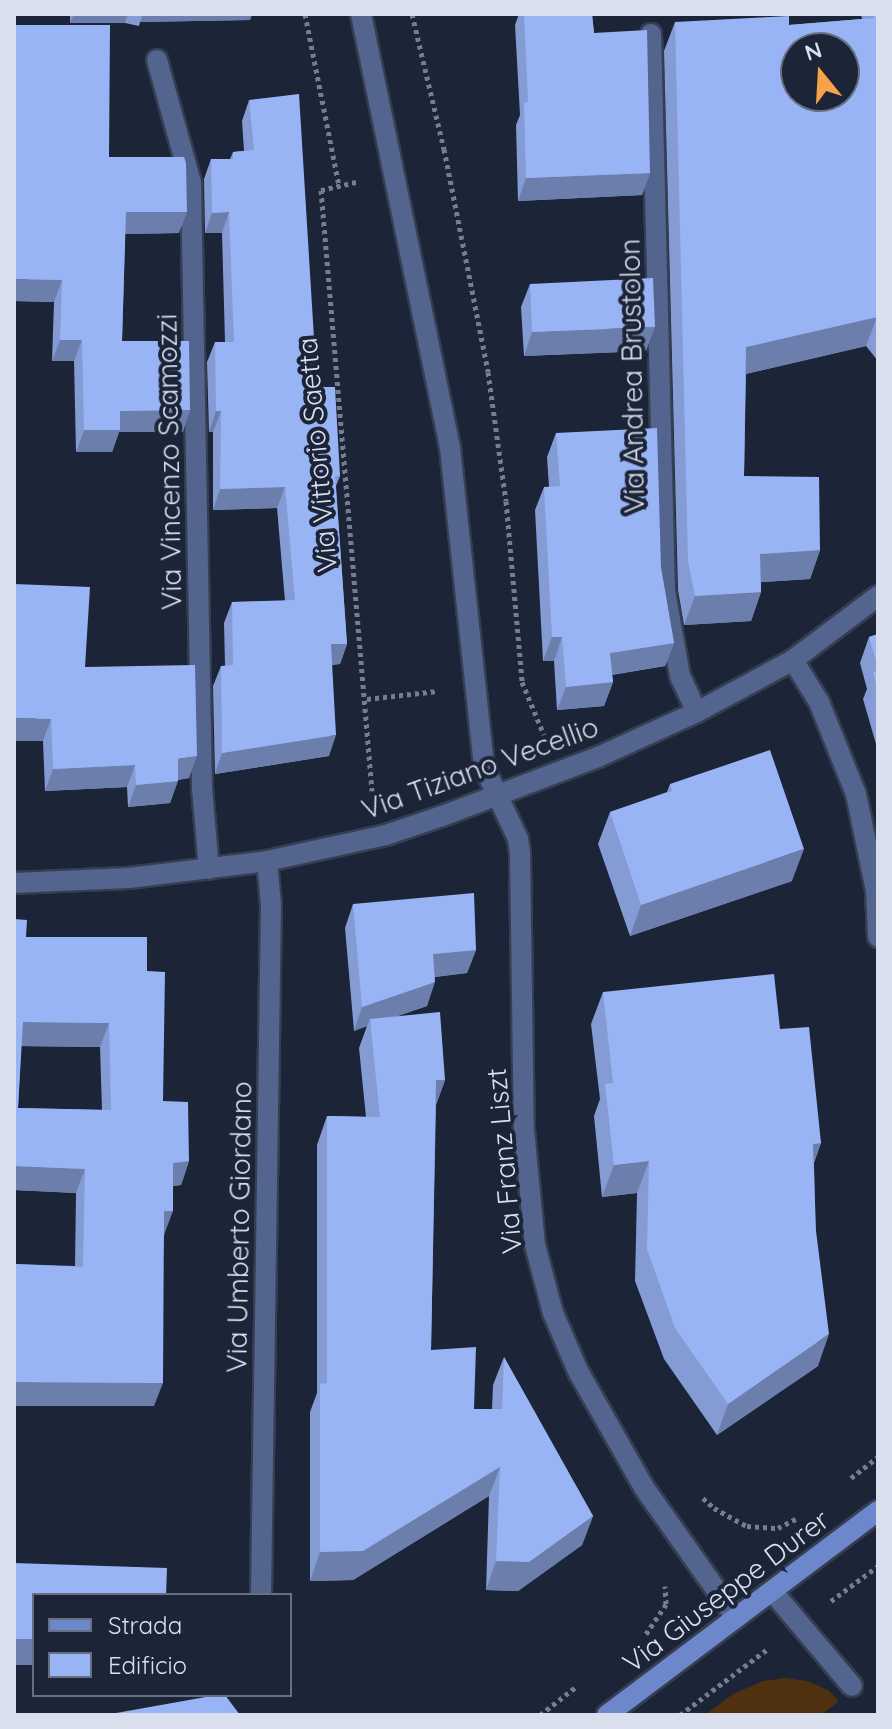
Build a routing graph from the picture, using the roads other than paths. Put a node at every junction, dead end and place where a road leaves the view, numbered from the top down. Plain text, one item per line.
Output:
1 (361, 14) edge
2 (651, 34) edge
3 (157, 60) dead end
4 (878, 596) edge
5 (793, 660) junction
6 (697, 712) junction
7 (497, 796) junction
8 (267, 861) junction
9 (209, 869) junction
10 (14, 883) edge
11 (878, 937) edge
12 (878, 1511) edge
13 (772, 1591) junction
14 (261, 1593) edge
15 (736, 1618) junction
16 (852, 1686) dead end
17 (607, 1715) edge

1 - 7 street
2 - 6 street, Via Andrea Brustolon
3 - 9 street, Via Vincenzo Scamozzi
4 - 5 street, Via Tiziano Vecellio
5 - 6 street, Via Tiziano Vecellio
5 - 11 street
6 - 7 street, Via Tiziano Vecellio
7 - 8 street, Via Tiziano Vecellio
7 - 15 street, Via Franz Liszt
8 - 9 street, Via Tiziano Vecellio
8 - 14 street, Via Umberto Giordano
9 - 10 street, Via Tiziano Vecellio
12 - 13 street, Via Giuseppe Durer
13 - 15 street, Via Giuseppe Durer
13 - 16 street
15 - 17 street, Via Giuseppe Durer

